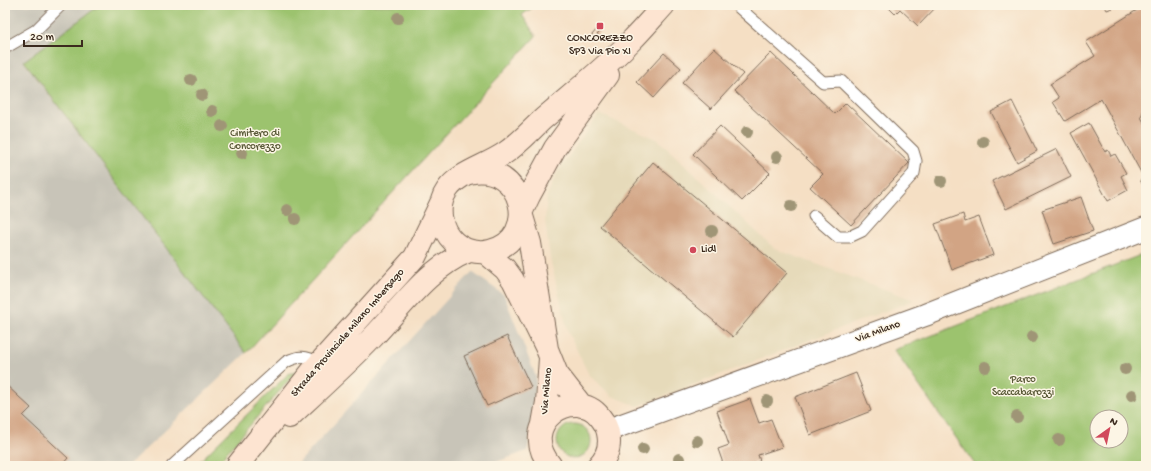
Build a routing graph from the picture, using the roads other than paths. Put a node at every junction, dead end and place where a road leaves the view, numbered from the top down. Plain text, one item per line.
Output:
1 (61, 5) edge
2 (664, 5) edge
3 (736, 5) edge
4 (631, 41) junction
5 (5, 48) edge
6 (469, 173) junction
7 (444, 195) junction
8 (521, 213) junction
9 (814, 216) dead end
10 (1146, 228) edge
11 (477, 251) junction
12 (548, 353) junction
13 (319, 363) junction
14 (582, 406) junction
15 (543, 424) junction
16 (608, 430) junction
17 (605, 464) edge
18 (238, 465) edge
19 (172, 466) edge
20 (551, 466) edge

1 - 5 lane
2 - 4 main road
3 - 9 lane
4 - 6 main road
4 - 8 main road
6 - 7 main road
6 - 8 main road
7 - 11 main road
7 - 13 main road, Strada Provinciale Milano Imbersago
8 - 11 main road
8 - 12 main road
10 - 16 street, Via Milano
11 - 12 main road
11 - 18 main road, Strada Provinciale Milano Imbersago
12 - 14 main road, Via Milano
12 - 15 main road, Via Milano
13 - 18 main road, Strada Provinciale Milano Imbersago
13 - 19 lane
14 - 15 main road
14 - 16 main road
15 - 20 main road, Via Milano
16 - 17 main road

